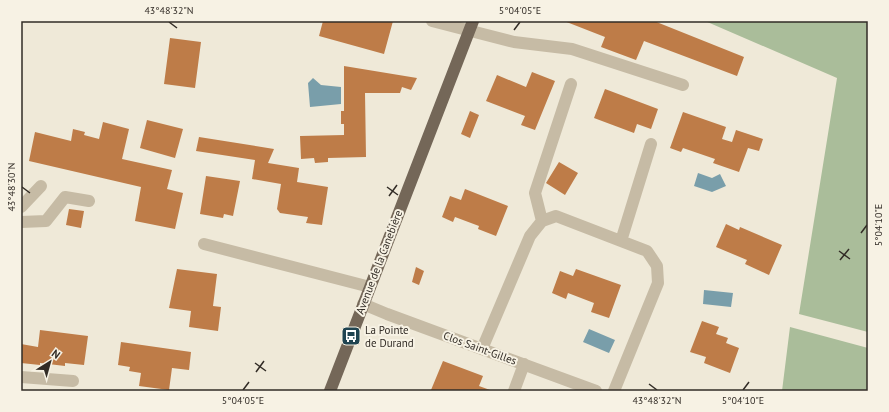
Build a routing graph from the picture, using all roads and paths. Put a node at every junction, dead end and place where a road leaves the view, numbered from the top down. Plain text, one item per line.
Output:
1 (432, 21) edge
2 (471, 26) edge
3 (571, 84) dead end
4 (683, 85) dead end
5 (651, 144) dead end
6 (41, 186) dead end
7 (88, 201) dead end
8 (21, 207) edge
9 (542, 221) junction
10 (21, 222) edge
11 (621, 241) junction
12 (204, 244) dead end
13 (370, 287) junction
14 (363, 304) junction
15 (482, 349) junction
16 (524, 364) junction
17 (21, 377) edge
18 (73, 381) dead end
19 (330, 391) edge
20 (514, 391) edge
21 (596, 391) edge
22 (614, 391) edge

1 - 2 lane
2 - 4 lane
2 - 13 main road, Avenue de la Canebière
3 - 9 lane
5 - 11 lane
6 - 8 lane
7 - 10 lane
9 - 11 lane
9 - 15 lane
11 - 22 lane
12 - 13 lane
13 - 14 main road, Avenue de la Canebière
14 - 15 lane, Clos Saint-Gilles
14 - 19 main road, Avenue de la Canebière
15 - 16 lane, Clos Saint-Gilles
16 - 20 lane
16 - 21 lane, Clos Saint-Gilles
17 - 18 lane

